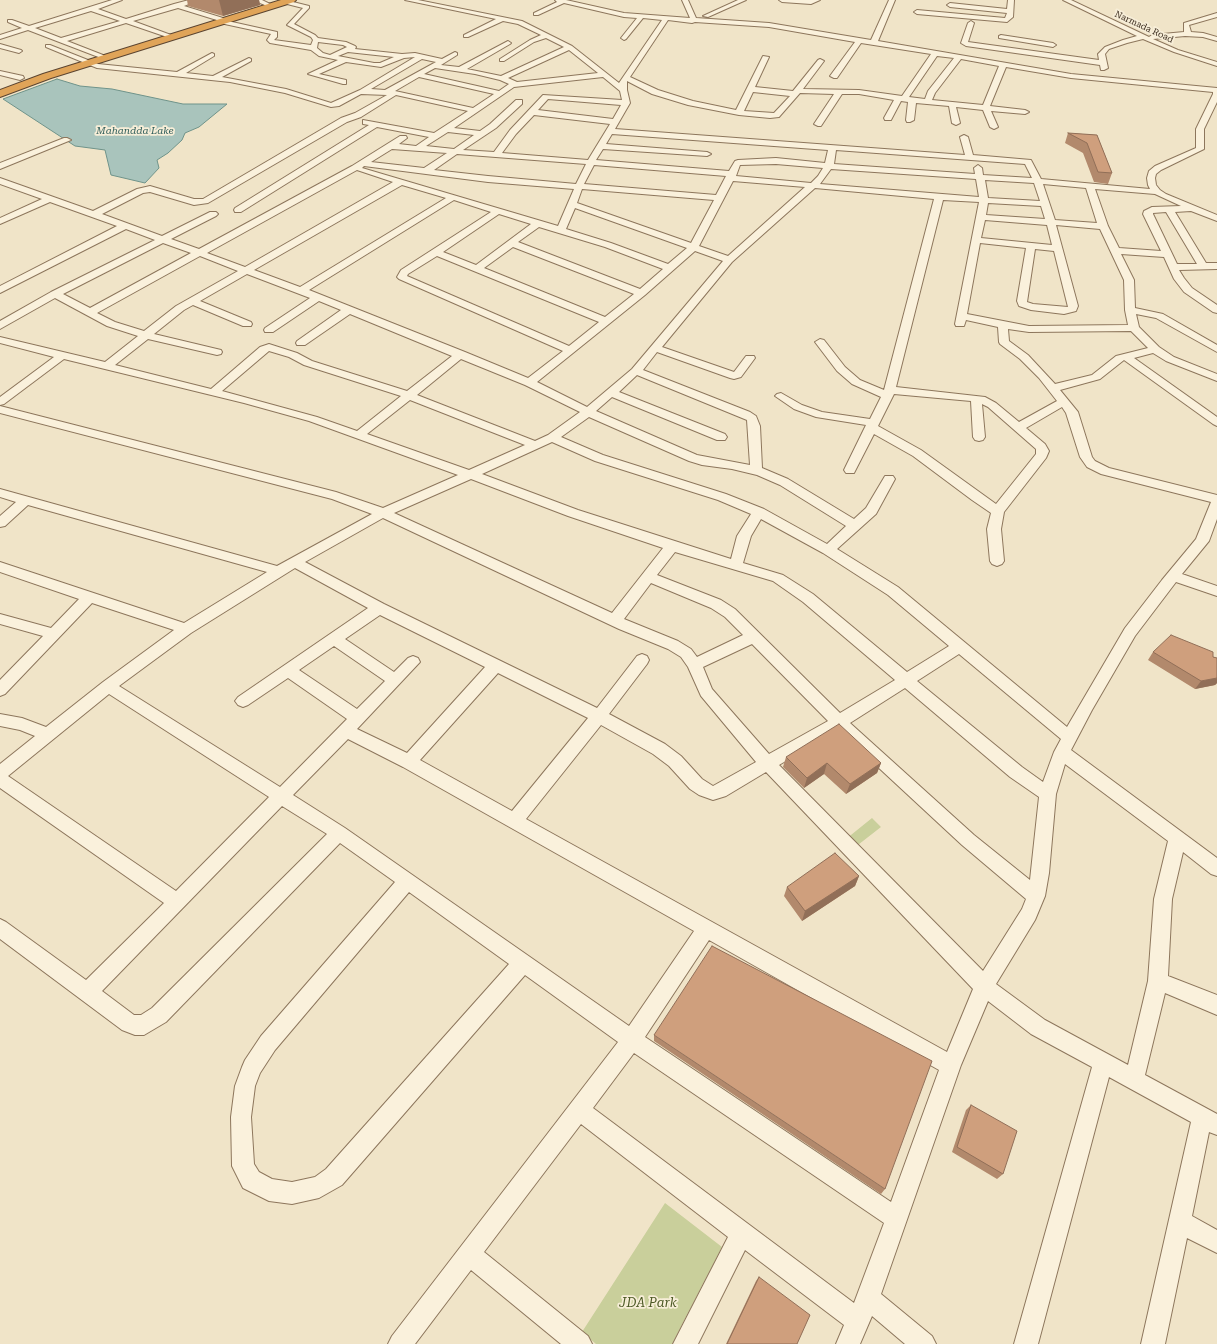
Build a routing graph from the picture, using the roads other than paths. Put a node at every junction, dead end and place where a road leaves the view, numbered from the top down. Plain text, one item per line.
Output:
1 (119, 0) edge
2 (196, 0) edge
3 (256, 0) edge
4 (408, 0) edge
5 (563, 0) edge
6 (685, 0) edge
7 (743, 0) edge
8 (782, 0) edge
9 (817, 0) edge
10 (892, 0) edge
11 (1011, 0) edge
12 (1066, 0) edge
13 (1073, 0) edge
14 (285, 1) edge
15 (168, 2) dead end
16 (952, 3) edge
17 (267, 4) junction
18 (944, 4) dead end
19 (178, 5) junction
20 (711, 5) dead end
21 (968, 5) edge
22 (90, 8) junction
23 (1010, 11) junction
24 (917, 12) dead end
25 (536, 14) dead end
26 (1217, 15) edge
27 (641, 17) junction
28 (503, 18) junction
29 (667, 18) junction
30 (705, 19) junction
31 (692, 20) junction
32 (970, 20) junction
33 (10, 21) dead end
34 (127, 21) junction
35 (221, 21) junction
36 (29, 27) junction
37 (1005, 27) dead end
38 (1217, 33) edge
39 (1188, 34) junction
40 (548, 35) junction
41 (169, 36) junction
42 (466, 36) dead end
43 (1143, 36) junction
44 (0, 37) edge
45 (1001, 37) junction
46 (1209, 37) junction
47 (624, 38) dead end
48 (1152, 38) junction
49 (1217, 39) edge
50 (62, 40) junction
51 (316, 40) junction
52 (858, 42) junction
53 (874, 42) junction
54 (508, 43) dead end
55 (1053, 45) dead end
56 (0, 46) edge
57 (48, 46) dead end
58 (570, 47) junction
59 (314, 48) junction
60 (997, 48) junction
61 (348, 50) junction
62 (19, 51) dead end
63 (455, 54) dead end
64 (935, 54) junction
65 (212, 55) dead end
66 (101, 56) junction
67 (400, 56) junction
68 (422, 56) junction
69 (332, 57) junction
70 (765, 57) dead end
71 (958, 58) junction
72 (249, 60) dead end
73 (345, 60) junction
74 (502, 60) dead end
75 (443, 61) junction
76 (820, 61) dead end
77 (992, 61) junction
78 (86, 62) junction
79 (1217, 63) edge
80 (1003, 65) junction
81 (434, 66) junction
82 (461, 69) junction
83 (0, 73) edge
84 (44, 74) junction
85 (179, 74) junction
86 (419, 74) junction
87 (604, 75) junction
88 (318, 76) junction
89 (834, 76) dead end
90 (215, 78) junction
91 (502, 78) junction
92 (626, 78) junction
93 (24, 79) junction
94 (343, 82) dead end
95 (515, 84) junction
96 (0, 86) edge
97 (750, 89) junction
98 (1217, 89) edge
99 (623, 90) junction
100 (0, 91) edge
101 (286, 91) junction
102 (363, 91) junction
103 (391, 92) junction
104 (797, 92) junction
105 (840, 92) junction
106 (499, 93) junction
107 (0, 94) edge
108 (905, 99) junction
109 (519, 102) dead end
110 (927, 102) junction
111 (626, 103) junction
112 (952, 104) junction
113 (986, 107) junction
114 (473, 110) junction
115 (532, 112) junction
116 (1025, 112) dead end
117 (739, 113) junction
118 (888, 118) dead end
119 (349, 119) junction
120 (910, 120) dead end
121 (615, 122) junction
122 (956, 123) dead end
123 (376, 124) junction
124 (818, 124) dead end
125 (994, 127) dead end
126 (446, 129) junction
127 (610, 131) junction
128 (481, 134) junction
129 (435, 136) junction
130 (964, 137) dead end
131 (403, 138) dead end
132 (710, 139) junction
133 (68, 140) dead end
134 (390, 146) junction
135 (600, 146) junction
136 (418, 148) junction
137 (832, 148) junction
138 (455, 151) junction
139 (741, 152) junction
140 (497, 154) junction
141 (707, 154) junction
142 (973, 158) junction
143 (591, 162) junction
144 (0, 166) edge
145 (359, 166) junction
146 (829, 166) junction
147 (426, 171) junction
148 (704, 171) junction
149 (732, 176) junction
150 (980, 177) junction
151 (0, 181) edge
152 (1038, 181) junction
153 (400, 182) junction
154 (578, 186) junction
155 (812, 186) junction
156 (1089, 186) junction
157 (1157, 192) junction
158 (453, 197) junction
159 (940, 197) junction
160 (720, 198) junction
161 (49, 199) junction
162 (984, 200) junction
163 (572, 204) junction
164 (1046, 204) junction
165 (1195, 209) junction
166 (238, 210) dead end
167 (1169, 210) junction
168 (498, 211) junction
169 (94, 214) junction
170 (213, 214) dead end
171 (980, 216) junction
172 (1217, 218) edge
173 (0, 221) edge
174 (1051, 222) junction
175 (538, 223) junction
176 (124, 226) junction
177 (1103, 226) junction
178 (561, 230) junction
179 (164, 240) junction
180 (976, 240) junction
181 (512, 243) junction
182 (1031, 247) junction
183 (693, 248) junction
184 (1059, 250) junction
185 (1115, 251) junction
186 (436, 252) junction
187 (200, 253) junction
188 (1167, 254) junction
189 (729, 260) junction
190 (1203, 266) junction
191 (1217, 266) edge
192 (1173, 267) junction
193 (478, 268) junction
194 (669, 268) junction
195 (246, 270) junction
196 (0, 290) edge
197 (302, 290) junction
198 (641, 293) junction
199 (55, 294) junction
200 (318, 296) junction
201 (192, 301) junction
202 (350, 309) junction
203 (1130, 310) junction
204 (1217, 310) edge
205 (89, 313) junction
206 (606, 321) junction
207 (247, 324) dead end
208 (1003, 325) junction
209 (0, 326) edge
210 (1134, 328) junction
211 (269, 330) dead end
212 (146, 335) junction
213 (0, 340) edge
214 (820, 342) dead end
215 (301, 343) dead end
216 (655, 348) junction
217 (1155, 349) junction
218 (1217, 349) edge
219 (570, 350) junction
220 (217, 352) dead end
221 (461, 354) junction
222 (63, 355) junction
223 (1125, 356) junction
224 (750, 358) dead end
225 (107, 366) junction
226 (636, 371) junction
227 (1217, 378) edge
228 (529, 383) junction
229 (1053, 388) junction
230 (214, 392) junction
231 (889, 392) junction
232 (612, 393) junction
233 (408, 395) junction
234 (781, 396) dead end
235 (976, 398) junction
236 (0, 402) edge
237 (1065, 402) junction
238 (0, 409) edge
239 (588, 412) junction
240 (1217, 422) edge
241 (873, 426) junction
242 (1019, 427) junction
243 (359, 435) junction
244 (721, 437) dead end
245 (979, 437) dead end
246 (552, 438) junction
247 (535, 445) junction
248 (756, 470) junction
249 (850, 470) dead end
250 (470, 475) junction
251 (889, 479) dead end
252 (0, 493) edge
253 (1217, 498) edge
254 (26, 500) junction
255 (1217, 502) edge
256 (998, 511) junction
257 (759, 512) junction
258 (383, 513) junction
259 (0, 523) edge
260 (855, 526) junction
261 (672, 546) junction
262 (828, 550) junction
263 (997, 561) dead end
264 (294, 562) junction
265 (736, 565) junction
266 (0, 567) edge
267 (279, 571) junction
268 (1173, 576) junction
269 (648, 577) junction
270 (1217, 591) edge
271 (90, 596) junction
272 (379, 608) junction
273 (0, 619) edge
274 (615, 620) junction
275 (186, 629) junction
276 (54, 634) junction
277 (754, 636) junction
278 (334, 639) junction
279 (961, 646) junction
280 (642, 660) dead end
281 (413, 662) dead end
282 (496, 665) junction
283 (694, 665) junction
284 (288, 670) junction
285 (395, 680) junction
286 (907, 681) junction
287 (108, 686) junction
288 (0, 690) edge
289 (243, 701) dead end
290 (599, 716) junction
291 (0, 720) edge
292 (839, 722) junction
293 (352, 724) junction
294 (47, 734) junction
295 (1066, 745) junction
296 (409, 762) junction
297 (768, 764) junction
298 (0, 773) edge
299 (0, 779) edge
300 (1048, 794) junction
301 (281, 796) junction
302 (514, 821) junction
303 (339, 833) junction
304 (1177, 839) junction
305 (1217, 868) edge
306 (407, 881) junction
307 (1036, 896) junction
308 (177, 902) junction
309 (0, 928) edge
310 (706, 929) junction
311 (523, 963) junction
312 (1158, 981) junction
313 (984, 986) junction
314 (88, 992) junction
315 (1217, 1005) edge
316 (632, 1040) junction
317 (1103, 1063) junction
318 (951, 1065) junction
319 (1134, 1080) junction
320 (579, 1110) junction
321 (1210, 1121) edge
322 (896, 1218) junction
323 (1180, 1222) junction
324 (742, 1234) junction
325 (1217, 1242) edge
326 (469, 1254) junction
327 (868, 1298) junction
328 (858, 1321) junction
329 (400, 1344) edge
330 (580, 1344) edge
331 (685, 1344) edge
332 (848, 1344) edge
333 (924, 1344) edge
334 (1026, 1344) edge
335 (1153, 1344) edge

1 - 22 street
2 - 19 street
3 - 17 street
4 - 28 street
5 - 25 street
5 - 27 street
5 - 29 street
6 - 31 street
7 - 30 street
8 - 9 street
10 - 53 street
11 - 23 street
12 - 43 street, Narmada Road
13 - 48 street
14 - 17 highway
14 - 35 highway
14 - 51 street
15 - 19 street
16 - 18 street
16 - 21 street
17 - 35 highway
19 - 34 street
19 - 35 street
20 - 30 street
21 - 23 street
21 - 32 street
22 - 34 street
22 - 36 street
23 - 32 street
24 - 32 street
26 - 39 street
27 - 29 street
27 - 47 street
28 - 40 street
28 - 42 street
29 - 31 street
29 - 92 street
30 - 31 street
30 - 52 street
30 - 53 street
32 - 60 street
33 - 36 street
34 - 41 street
34 - 50 street
35 - 41 highway
35 - 59 street
35 - 78 highway
36 - 44 street
36 - 50 street
37 - 45 street
38 - 46 street
39 - 46 street
39 - 48 street
40 - 58 street
40 - 74 street
41 - 66 highway
43 - 60 street
43 - 79 street, Narmada Road
45 - 55 street
45 - 60 street
46 - 49 street
48 - 79 street
50 - 66 street
51 - 59 street
51 - 61 street
52 - 64 street
52 - 89 street
53 - 77 street
54 - 82 street
56 - 62 street
57 - 78 street
58 - 87 street
58 - 91 street
59 - 69 street
60 - 77 street
61 - 67 street
61 - 69 street
63 - 75 street
64 - 71 street
64 - 108 street
65 - 85 street
66 - 78 highway
67 - 68 street
67 - 73 street
68 - 75 street
68 - 102 street
69 - 73 street
70 - 97 street
71 - 80 street
71 - 110 street
72 - 90 street
73 - 88 street
75 - 81 street
76 - 104 street
77 - 80 street
77 - 98 street
78 - 84 highway
78 - 85 street
80 - 98 street
80 - 113 street
81 - 82 street
81 - 86 street
82 - 91 street
83 - 93 street
84 - 93 highway
84 - 107 highway
85 - 90 street
86 - 103 street
86 - 106 street
87 - 95 street
87 - 99 street
88 - 94 street
88 - 101 street
90 - 101 street
91 - 95 street
92 - 99 street
92 - 117 street
93 - 96 highway
93 - 100 highway
95 - 106 street
97 - 104 street
97 - 117 street
98 - 157 street
99 - 111 street
101 - 102 street
102 - 103 street
103 - 114 street
103 - 119 street
104 - 105 street
104 - 117 street
105 - 108 street
105 - 124 street
106 - 114 street
108 - 110 street
108 - 118 street
108 - 120 street
109 - 128 street
110 - 112 street
111 - 115 street
111 - 121 street
112 - 113 street
112 - 122 street
113 - 116 street
113 - 125 street
114 - 126 street
115 - 121 street
115 - 140 street
119 - 123 street
119 - 169 street
121 - 127 street
123 - 129 street
123 - 166 street
126 - 128 street
126 - 129 street
127 - 132 street
127 - 135 street
128 - 138 street
129 - 136 street
130 - 142 street
131 - 134 street
132 - 139 street
132 - 141 street
133 - 144 street
134 - 136 street
134 - 145 street
135 - 141 street
135 - 143 street
136 - 138 street
137 - 139 street
137 - 142 street
137 - 146 street
138 - 140 street
138 - 147 street
139 - 146 street
139 - 149 street
140 - 143 street
141 - 148 street
142 - 150 street
142 - 152 street
143 - 148 street
143 - 154 street
145 - 147 street
145 - 153 street
145 - 187 street
146 - 150 street
146 - 155 street
147 - 154 street
148 - 149 street
149 - 155 street
149 - 160 street
150 - 152 street
150 - 162 street
151 - 161 street
152 - 156 street
152 - 164 street
153 - 158 street
153 - 195 street
154 - 160 street
154 - 163 street
155 - 159 street
155 - 189 street
156 - 157 street
156 - 177 street
157 - 165 street
158 - 168 street
158 - 197 street
159 - 162 street
159 - 231 street
160 - 183 street
161 - 169 street
161 - 173 street
162 - 164 street
162 - 171 street
163 - 178 street
163 - 183 street
164 - 174 street
165 - 167 street
165 - 172 street
167 - 188 street
167 - 190 street
168 - 175 street
168 - 186 street
169 - 176 street
170 - 179 street
171 - 174 street
171 - 180 street
174 - 177 street
174 - 184 street
175 - 178 street
175 - 181 street
176 - 179 street
176 - 196 street
177 - 185 street
178 - 194 street
179 - 187 street
179 - 199 street
180 - 182 street
180 - 208 street
181 - 193 street
181 - 198 street
182 - 184 street
182 - 184 street
183 - 189 street
183 - 194 street
185 - 188 street
185 - 203 street
186 - 193 street
186 - 219 street
187 - 195 street
187 - 205 street
188 - 192 street
189 - 216 street
190 - 191 street
190 - 192 street
192 - 204 street
193 - 206 street
194 - 198 street
195 - 197 street
195 - 201 street
197 - 200 street
198 - 206 street
199 - 205 street
199 - 209 street
200 - 202 street
200 - 211 street
201 - 207 street
201 - 212 street
202 - 215 street
202 - 221 street
203 - 210 street
203 - 218 street
205 - 212 street
206 - 219 street
208 - 210 street
208 - 229 street
210 - 217 street
212 - 220 street
212 - 225 street
213 - 222 street
214 - 231 street
216 - 224 street
216 - 226 street
217 - 223 street
217 - 227 street
219 - 228 street
221 - 228 street
221 - 233 street
222 - 225 street
222 - 236 street
223 - 229 street
223 - 240 street
225 - 230 street
226 - 232 street
226 - 248 street
228 - 239 street
229 - 237 street
230 - 233 street
230 - 243 street
231 - 235 street
231 - 241 street
232 - 239 street
232 - 244 street
233 - 243 street
233 - 247 street
234 - 241 street
235 - 242 street
235 - 245 street
237 - 242 street
237 - 253 street
238 - 258 street
239 - 246 street
239 - 248 street
241 - 249 street
241 - 256 street
242 - 256 street
243 - 250 street
246 - 247 street
246 - 257 street
247 - 250 street
248 - 260 street
250 - 258 street
250 - 261 street
251 - 260 street
252 - 254 street
254 - 259 street
254 - 267 street
255 - 268 street
256 - 263 street
257 - 262 street
257 - 265 street
258 - 264 street
258 - 274 street
260 - 262 street
261 - 265 street
261 - 269 street
262 - 279 street
264 - 267 street
264 - 272 street
265 - 286 street
266 - 271 street
267 - 275 street
268 - 270 street
268 - 295 street
269 - 274 street
269 - 277 street
271 - 275 street
271 - 276 street
272 - 278 street
272 - 282 street
273 - 276 street
274 - 283 street
275 - 287 street
276 - 288 street
277 - 283 street
277 - 292 street
278 - 284 street
278 - 285 street
279 - 286 street
279 - 295 street
280 - 290 street
281 - 285 street
282 - 290 street
282 - 296 street
283 - 297 street
284 - 289 street
284 - 293 street
285 - 293 street
286 - 292 street
286 - 300 street
287 - 294 street
287 - 301 street
290 - 297 street
290 - 302 street
291 - 294 street
292 - 297 street
292 - 307 street
293 - 296 street
293 - 301 street
294 - 298 street
295 - 300 street
295 - 304 street
296 - 302 street
297 - 313 street
299 - 308 street
300 - 307 street
301 - 303 street
301 - 308 street
302 - 310 street
303 - 306 street
303 - 314 street
304 - 305 street
304 - 312 street
306 - 311 street
306 - 311 street
307 - 313 street
308 - 314 street
309 - 314 street
310 - 316 street
310 - 318 street
311 - 316 street
312 - 315 street
312 - 319 street
313 - 317 street
313 - 318 street
316 - 320 street
316 - 322 street
317 - 319 street
317 - 334 street
318 - 322 street
319 - 321 street
320 - 324 street
320 - 326 street
321 - 323 street
322 - 327 street
323 - 325 street
323 - 335 street
324 - 328 street
324 - 331 street
326 - 329 street
326 - 330 street
327 - 328 street
327 - 333 street
328 - 332 street

